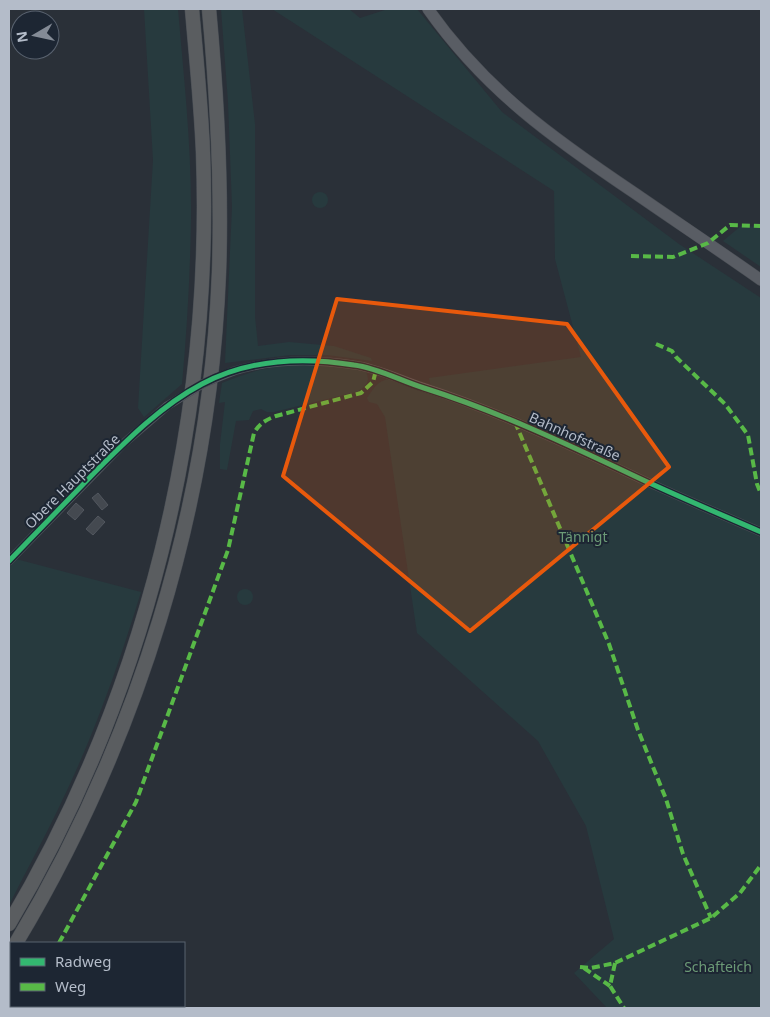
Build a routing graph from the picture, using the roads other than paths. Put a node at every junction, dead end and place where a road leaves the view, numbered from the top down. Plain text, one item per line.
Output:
1 (192, 9) edge
2 (208, 9) edge
3 (428, 9) edge
4 (761, 280) edge
5 (376, 370) joint
6 (761, 532) edge
7 (9, 561) edge
8 (9, 924) edge
9 (17, 942) edge

1 - 8 highway
2 - 9 highway
3 - 4 main road
5 - 6 street, Bahnhofstraße
5 - 7 street, Obere Hauptstraße, bridge

